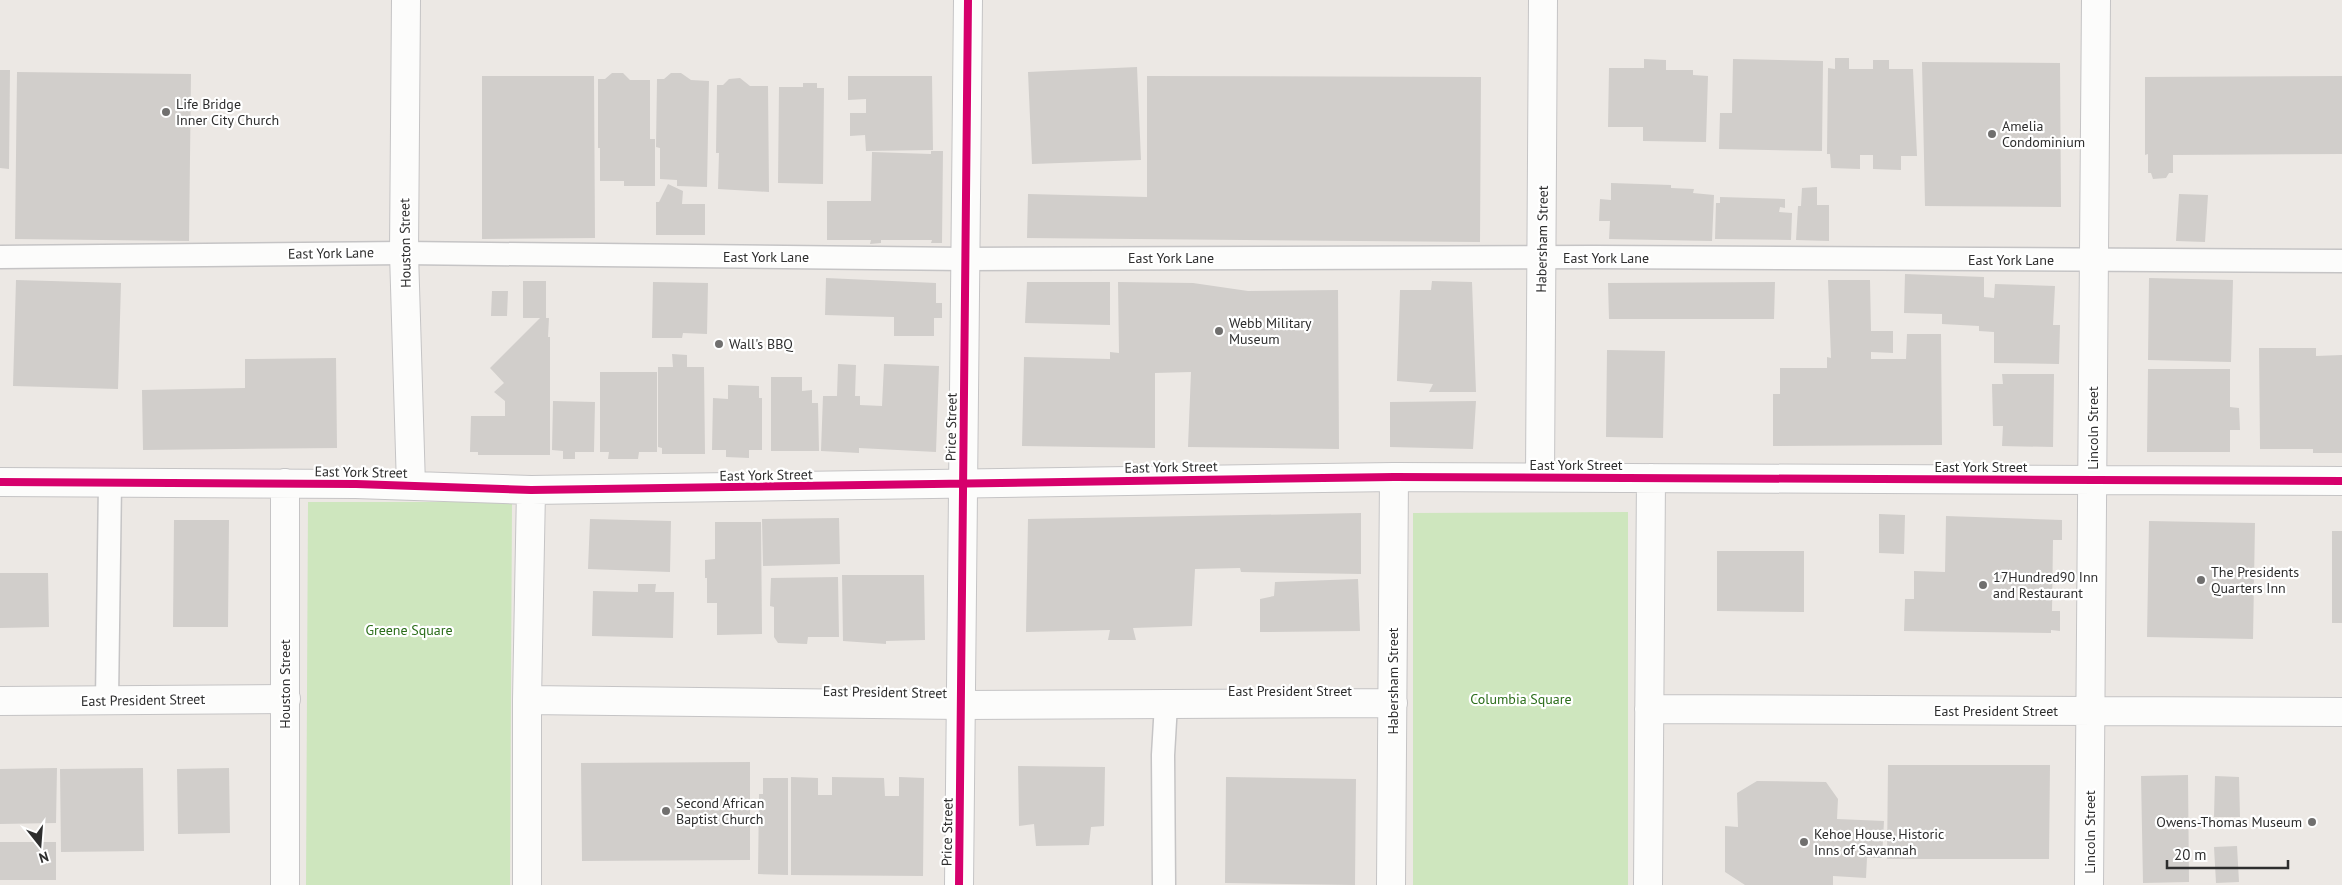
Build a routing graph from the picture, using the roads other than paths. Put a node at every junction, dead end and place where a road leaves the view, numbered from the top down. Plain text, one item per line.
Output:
1 (406, 0) edge
2 (968, 0) edge
3 (1543, 0) edge
4 (2096, 0) edge
5 (404, 253) junction
6 (0, 257) edge
7 (965, 258) junction
8 (1542, 258) junction
9 (2094, 260) junction
10 (2342, 261) edge
11 (1394, 477) junction
12 (1540, 478) junction
13 (1651, 478) junction
14 (2092, 480) junction
15 (2342, 481) edge
16 (0, 482) edge
17 (110, 482) junction
18 (285, 483) junction
19 (962, 484) junction
20 (411, 486) junction
21 (531, 490) junction
22 (286, 699) junction
23 (107, 700) junction
24 (527, 700) junction
25 (0, 701) edge
26 (1393, 703) junction
27 (1166, 704) junction
28 (960, 705) junction
29 (1649, 709) junction
30 (2091, 712) junction
31 (2342, 712) edge
32 (285, 885) edge
33 (527, 885) edge
34 (959, 885) edge
35 (1164, 885) edge
36 (1391, 885) edge
37 (1648, 885) edge
38 (2090, 885) edge

1 - 5 street, Houston Street
2 - 7 street, Price Street
3 - 8 street, Habersham Street
4 - 9 street, Lincoln Street
5 - 6 lane, East York Lane
5 - 7 lane, East York Lane
5 - 20 street, Houston Street
7 - 8 lane, East York Lane
7 - 19 street, Price Street
8 - 9 lane, East York Lane
8 - 12 street, Habersham Street
9 - 10 lane, East York Lane
9 - 14 street, Lincoln Street
11 - 12 street, East York Street
11 - 19 street, East York Street
11 - 26 street, Habersham Street
12 - 13 street, East York Street
13 - 14 street, East York Street
13 - 29 street
14 - 15 street, East York Street
14 - 30 street, Lincoln Street
16 - 17 street, East York Street
17 - 18 street, East York Street
17 - 23 lane
18 - 20 street, East York Street
18 - 22 street, Houston Street
19 - 21 street, East York Street
19 - 28 street, Price Street
20 - 21 street, East York Street
21 - 24 street
22 - 23 street, East President Street
22 - 32 street, Houston Street
23 - 25 street, East President Street
24 - 28 street, East President Street
24 - 33 street
26 - 27 street, East President Street
26 - 36 street, Habersham Street
27 - 28 street, East President Street
27 - 35 lane
28 - 34 street, Price Street
29 - 30 street, East President Street
29 - 37 street
30 - 31 street, East President Street
30 - 38 street, Lincoln Street

